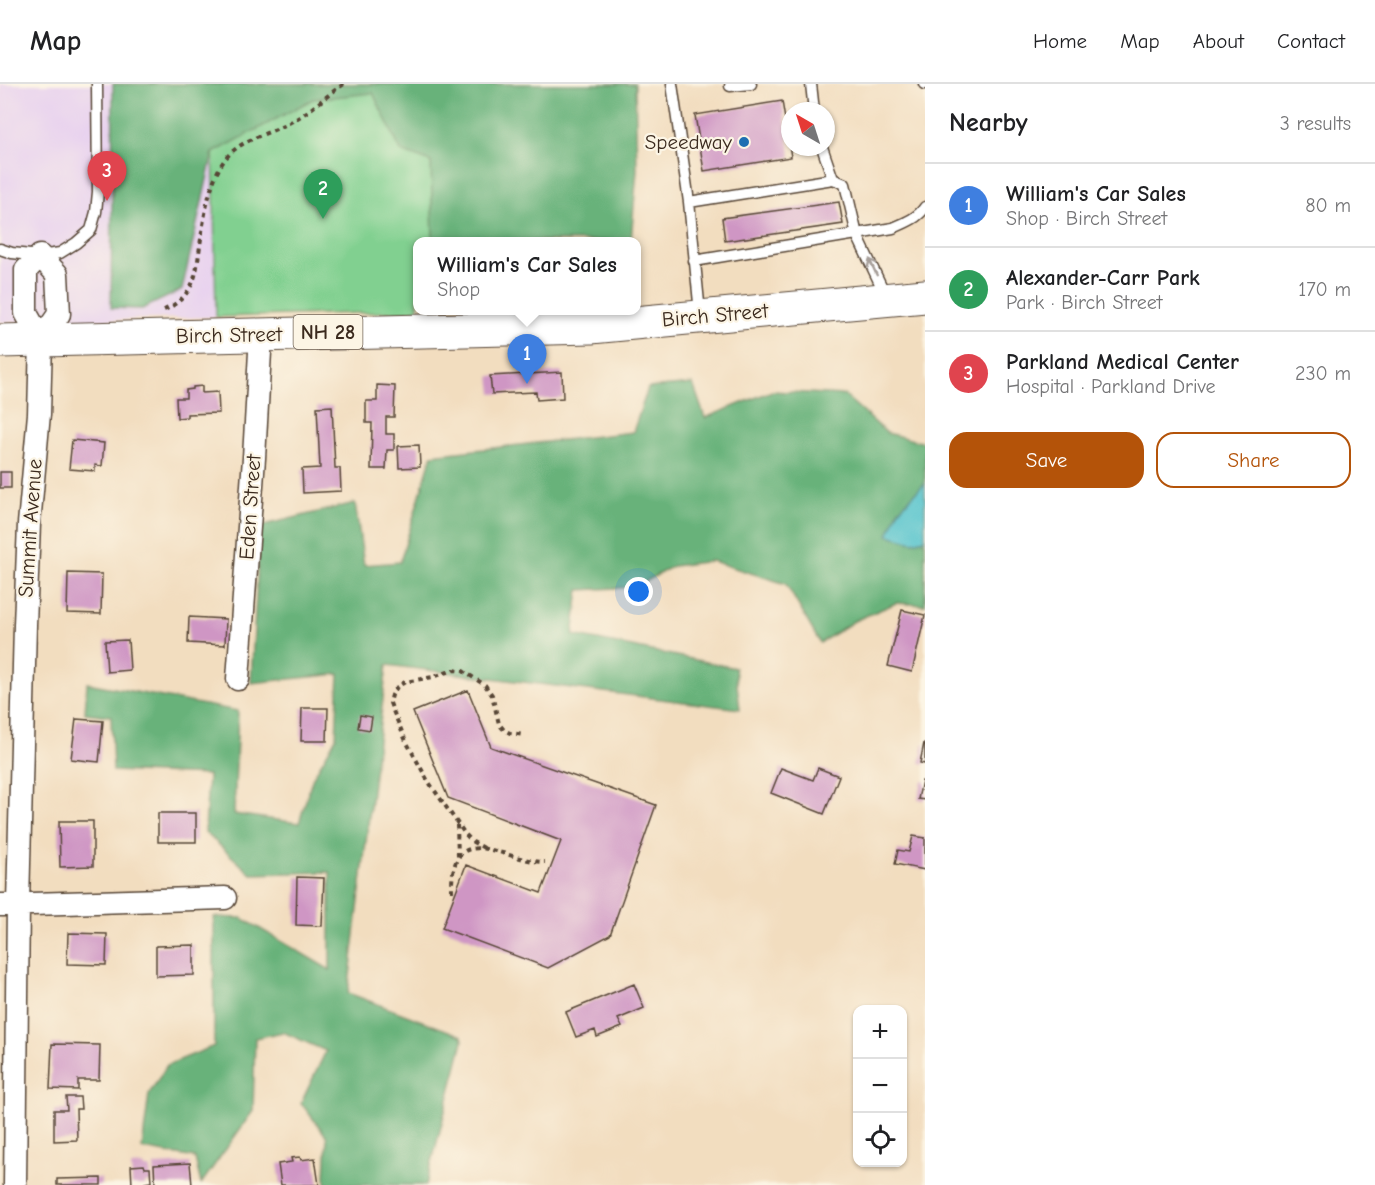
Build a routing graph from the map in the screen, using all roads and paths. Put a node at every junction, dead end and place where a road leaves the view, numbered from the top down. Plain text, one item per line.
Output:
1 (97, 84) edge
2 (344, 84) edge
3 (672, 84) edge
4 (751, 84) edge
5 (811, 84) edge
6 (730, 86) dead end
7 (813, 102) edge
8 (825, 156) edge
9 (833, 179) junction
10 (689, 202) junction
11 (925, 207) edge
12 (857, 235) junction
13 (0, 249) edge
14 (40, 256) junction
15 (694, 261) junction
16 (914, 296) edge
17 (158, 312) dead end
18 (700, 316) junction
19 (261, 334) junction
20 (42, 340) junction
21 (0, 341) edge
22 (238, 679) dead end
23 (525, 735) dead end
24 (457, 824) junction
25 (484, 848) junction
26 (458, 857) junction
27 (545, 862) dead end
28 (452, 892) dead end
29 (225, 898) dead end
30 (9, 904) edge
31 (15, 1185) edge

1 - 14 lane
2 - 17 path
3 - 10 lane
4 - 6 lane
5 - 7 lane
8 - 9 lane
9 - 10 lane
9 - 12 lane
10 - 15 lane
11 - 12 lane
12 - 15 lane
16 -> 12 lane
13 - 14 lane
14 - 20 street
14 - 20 street
15 - 18 lane
16 - 18 main road, Birch Street / NH 28
18 - 19 main road, Birch Street / NH 28
19 - 20 main road, Birch Street / NH 28
19 - 22 street, Eden Street
20 - 21 main road, Birch Street / NH 28
20 - 30 street, Summit Avenue
23 - 24 path
24 - 25 path
24 - 26 path
25 - 26 path
25 - 27 path
26 - 28 path
29 - 30 street
30 - 31 street, Summit Avenue

